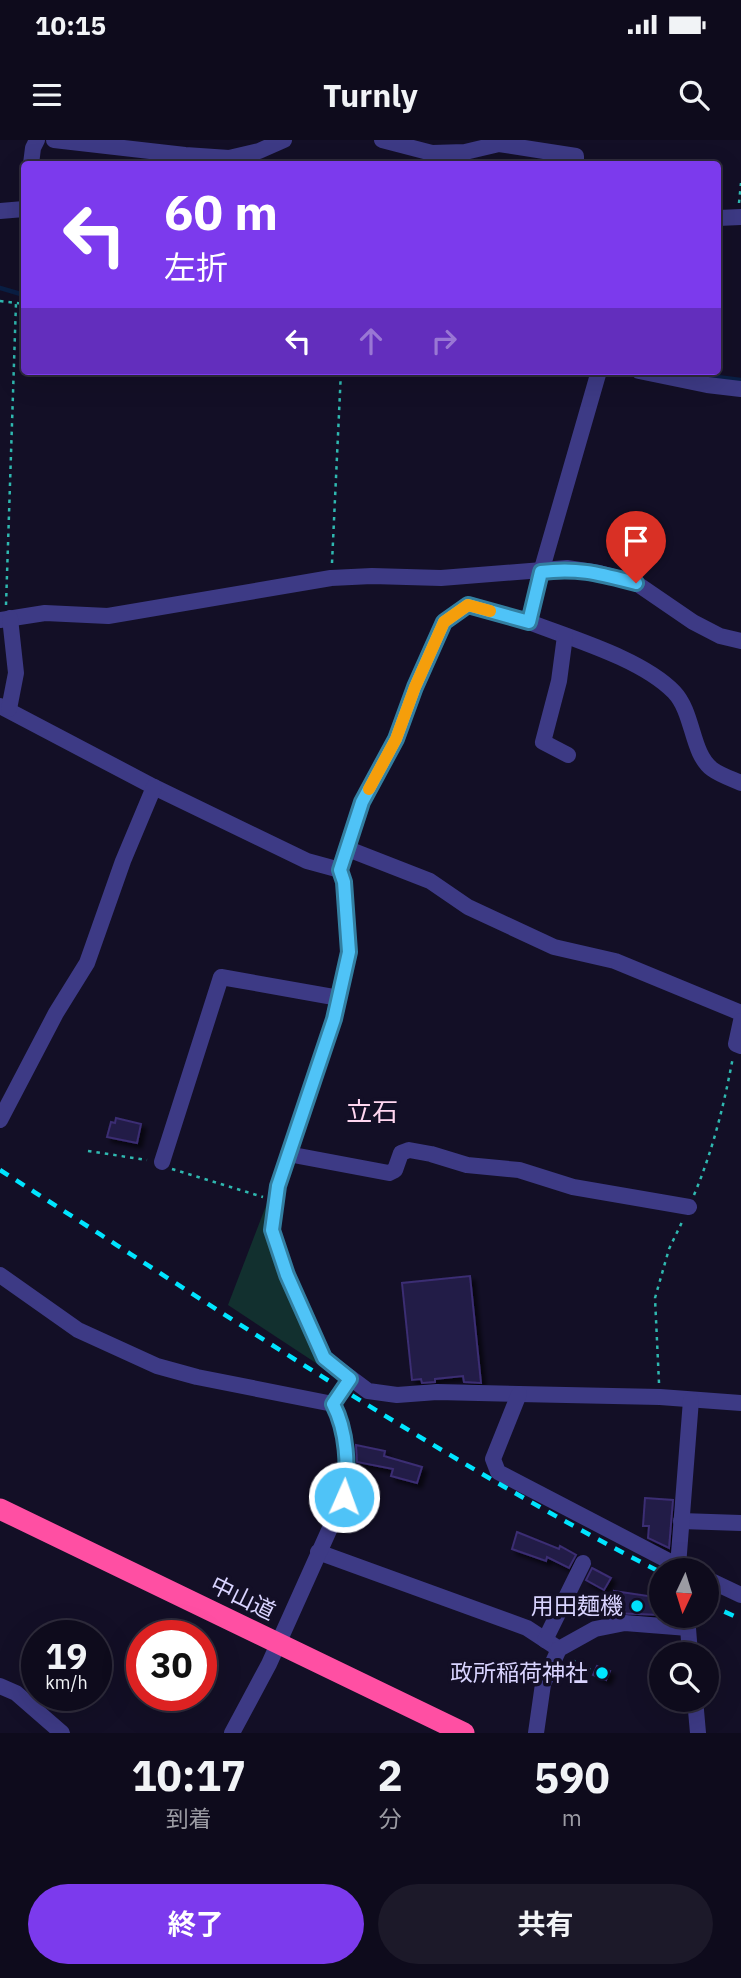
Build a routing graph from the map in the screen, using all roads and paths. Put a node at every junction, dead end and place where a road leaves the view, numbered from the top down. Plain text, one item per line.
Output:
1 (37, 140) edge
2 (54, 140) edge
3 (285, 140) edge
4 (382, 140) edge
5 (499, 142) edge
6 (187, 148) edge
7 (31, 161) edge
8 (576, 161) edge
9 (741, 183) edge
10 (21, 209) edge
11 (0, 211) edge
12 (740, 217) edge
13 (721, 218) edge
14 (0, 301) edge
15 (16, 303) junction
16 (21, 304) edge
17 (341, 375) edge
18 (598, 375) edge
19 (658, 375) edge
20 (741, 389) edge
21 (541, 572) junction
22 (331, 578) junction
23 (5, 619) edge
24 (529, 622) junction
25 (565, 636) junction
26 (741, 641) edge
27 (5, 707) edge
28 (568, 755) dead end
29 (741, 783) edge
30 (154, 787) junction
31 (348, 849) junction
32 (340, 870) junction
33 (339, 998) junction
34 (741, 1013) edge
35 (741, 1021) edge
36 (741, 1045) edge
37 (0, 1120) edge
38 (88, 1151) dead end
39 (288, 1154) junction
40 (162, 1162) junction
41 (276, 1201) junction
42 (689, 1207) dead end
43 (0, 1275) edge
44 (350, 1379) junction
45 (519, 1394) junction
46 (691, 1400) junction
47 (741, 1403) edge
48 (333, 1404) junction
49 (0, 1509) edge
50 (681, 1521) junction
51 (741, 1523) edge
52 (318, 1552) junction
53 (663, 1558) edge
54 (682, 1558) edge
55 (583, 1563) dead end
56 (719, 1585) edge
57 (741, 1595) edge
58 (689, 1642) edge
59 (277, 1644) junction
60 (554, 1647) junction
61 (590, 1670) dead end
62 (0, 1686) edge
63 (696, 1712) edge
64 (62, 1733) edge
65 (232, 1733) edge
66 (464, 1733) edge
67 (536, 1733) edge
68 (698, 1733) edge

1 - 7 street
2 - 6 street
3 - 6 street
4 - 5 street
5 - 8 street
9 - 12 path
10 - 11 street
12 - 13 street
14 - 15 path
15 - 16 path
15 - 23 path
17 - 22 path
18 - 21 street
19 - 20 street
21 - 22 street
21 - 24 street
21 - 26 street
22 - 23 street
23 - 27 street
24 - 25 street
24 - 31 street
25 - 28 street
25 - 29 street
27 - 30 street
30 - 32 street
30 - 37 street
31 - 32 street
31 - 34 street
32 - 33 street
33 - 39 street
33 - 40 street
35 - 36 street
38 - 40 path
39 - 41 street
39 - 42 street
40 - 41 path
41 - 44 street
43 - 48 street
44 - 45 street
44 - 48 street
45 - 46 street
45 - 53 street
46 - 47 street
46 - 50 street
48 - 52 street
49 - 59 highway, 中山道
50 - 51 street
50 - 54 street
52 - 59 street
52 - 60 street
55 - 60 street
56 - 57 street
58 - 60 street
59 - 65 street
59 - 66 highway, 中山道
60 - 61 path
60 - 67 street
62 - 64 street
63 - 68 street

